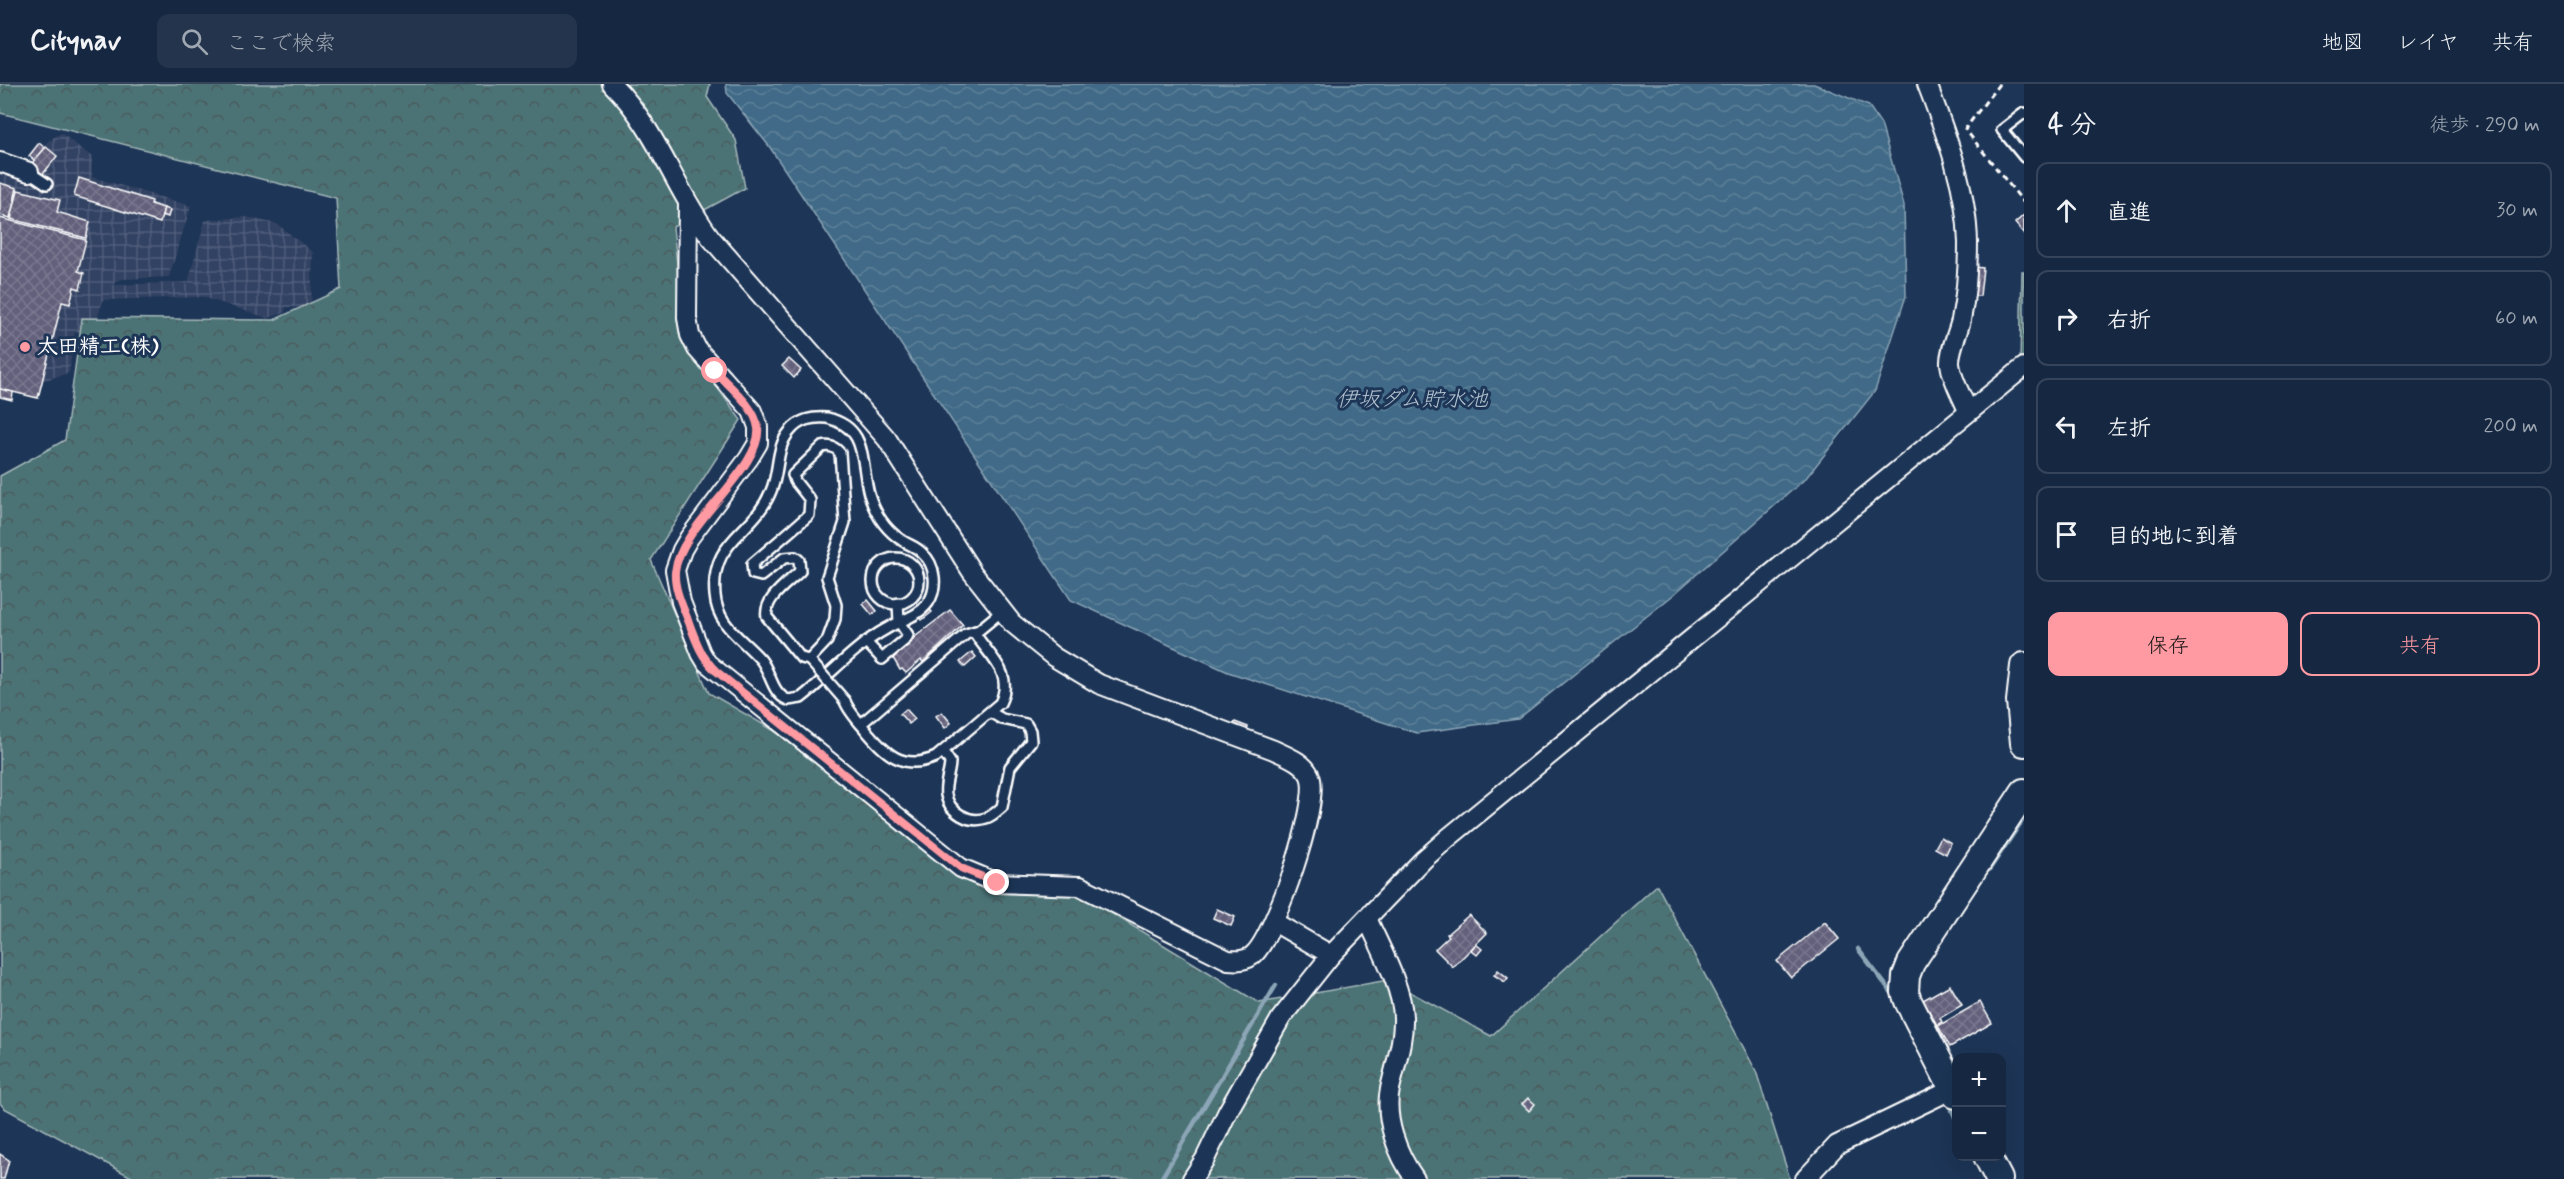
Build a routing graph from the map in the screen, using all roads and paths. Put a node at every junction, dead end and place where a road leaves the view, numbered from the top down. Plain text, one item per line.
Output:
1 (612, 84) edge
2 (1928, 84) edge
3 (1999, 84) edge
4 (2024, 113) edge
5 (2024, 157) edge
6 (0, 162) edge
7 (29, 172) joint
8 (47, 184) dead end
9 (2024, 203) edge
10 (688, 204) junction
11 (2024, 367) edge
12 (1968, 411) junction
13 (898, 603) junction
14 (1002, 611) junction
15 (899, 622) junction
16 (974, 632) junction
17 (867, 643) junction
18 (811, 662) junction
19 (2024, 666) edge
20 (990, 712) junction
21 (861, 724) junction
22 (2024, 743) edge
23 (944, 753) junction
24 (2024, 792) edge
25 (1367, 918) junction
26 (1274, 922) junction
27 (1331, 955) junction
28 (1949, 1093) edge
29 (1989, 1161) edge
30 (1192, 1179) edge
31 (1415, 1179) edge
32 (1805, 1179) edge
33 (1998, 1179) edge

1 - 10 street
2 - 12 street
3 - 9 path
4 - 5 lane
6 - 7 street
7 - 8 lane
10 - 14 street
10 - 26 street
11 - 12 street
12 - 25 street
13 - 13 lane
13 - 15 lane
14 - 16 lane
14 - 26 street
15 - 17 lane
15 - 17 lane
15 - 17 lane
16 - 20 lane
16 - 21 lane
18 - 18 lane
18 - 21 lane, bridge
19 - 22 street
20 - 23 lane
20 - 23 lane
21 - 23 lane
24 - 28 street
25 - 27 street
25 - 31 street
26 - 27 street
27 - 30 street
28 - 32 street
29 - 33 street

